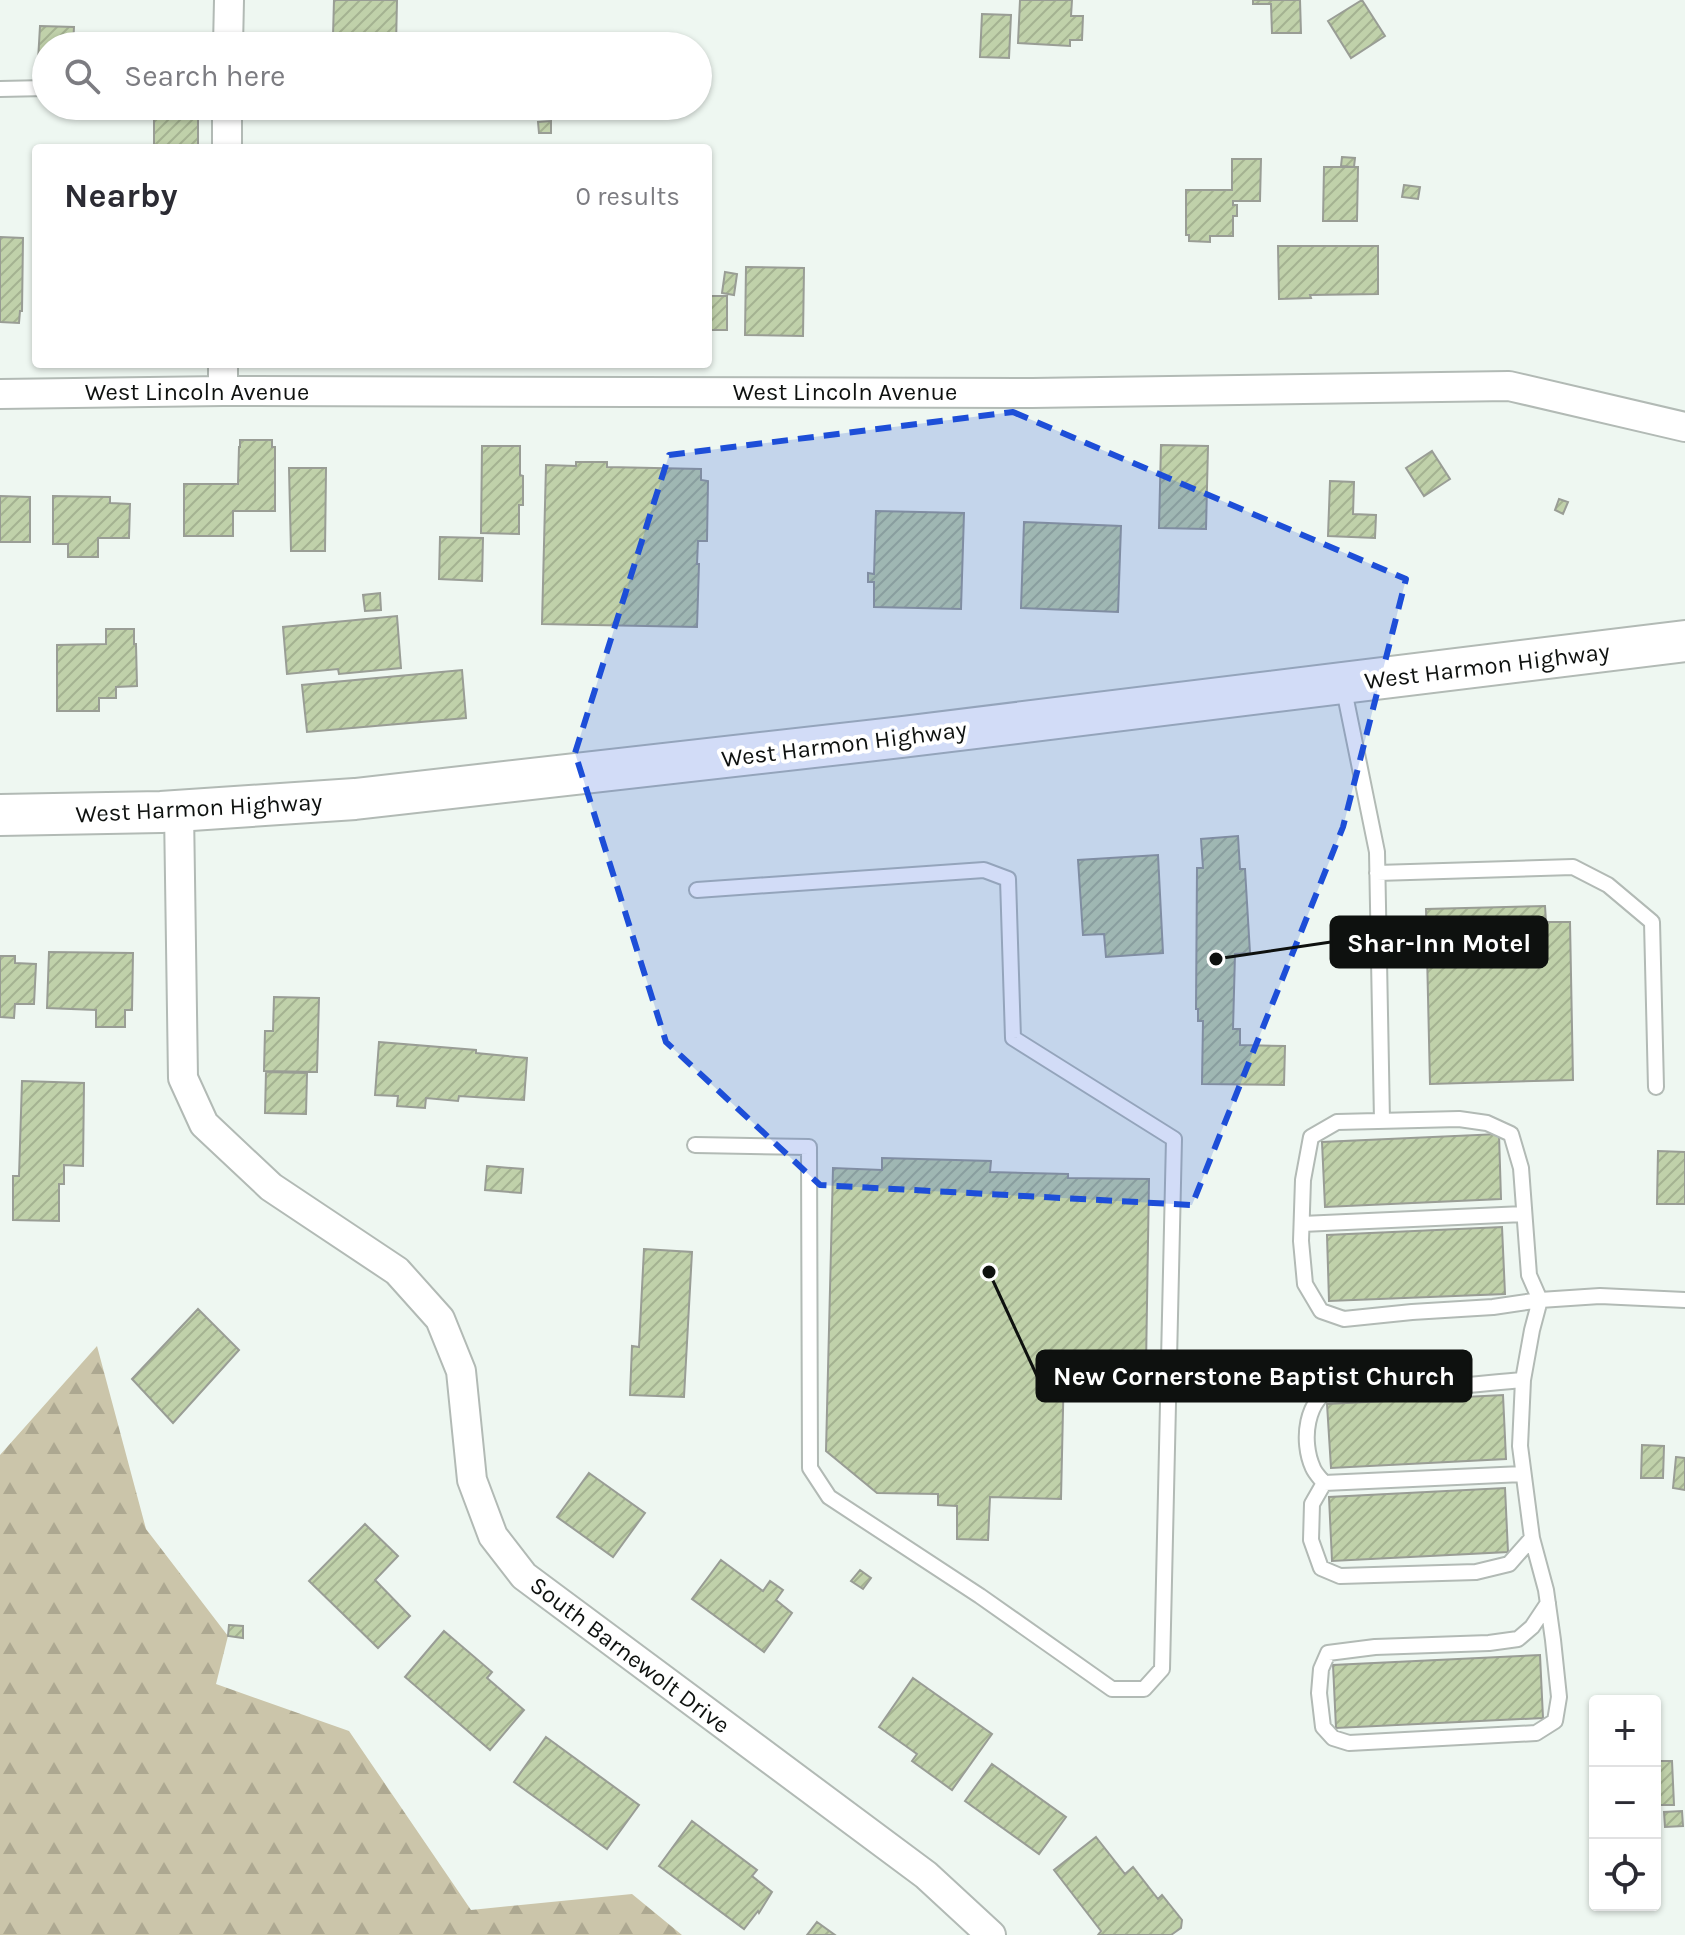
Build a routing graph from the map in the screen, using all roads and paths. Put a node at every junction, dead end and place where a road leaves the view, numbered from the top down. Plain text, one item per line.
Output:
1 (229, 0) edge
2 (228, 32) edge
3 (32, 88) edge
4 (0, 89) edge
5 (227, 120) edge
6 (227, 144) edge
7 (223, 378) edge
8 (0, 394) edge
9 (1685, 427) edge
10 (1685, 641) edge
11 (1343, 684) junction
12 (179, 811) junction
13 (0, 815) edge
14 (1377, 873) junction
15 (697, 890) dead end
16 (1656, 1087) dead end
17 (1382, 1121) junction
18 (695, 1145) dead end
19 (1524, 1214) junction
20 (1302, 1224) junction
21 (1540, 1300) junction
22 (1685, 1300) edge
23 (1523, 1380) junction
24 (1523, 1474) junction
25 (1324, 1483) junction
26 (1532, 1538) junction
27 (1548, 1603) junction
28 (991, 1935) edge

1 - 2 street
3 - 4 lane
5 - 6 street
7 - 8 street, West Lincoln Avenue
7 - 9 street, West Lincoln Avenue
10 - 11 main road, West Harmon Highway
11 - 12 main road, West Harmon Highway
11 - 14 lane
12 - 13 main road, West Harmon Highway
12 - 28 street, South Barnewolt Drive
14 - 16 lane
14 - 17 lane
15 - 18 lane
17 - 19 lane
17 - 20 lane
19 - 20 lane
19 - 21 lane
20 - 21 lane
21 - 22 lane
21 - 23 lane
23 - 24 lane
23 - 25 lane
24 - 25 lane
24 - 26 lane
25 - 26 lane
26 - 27 lane
27 - 27 lane

